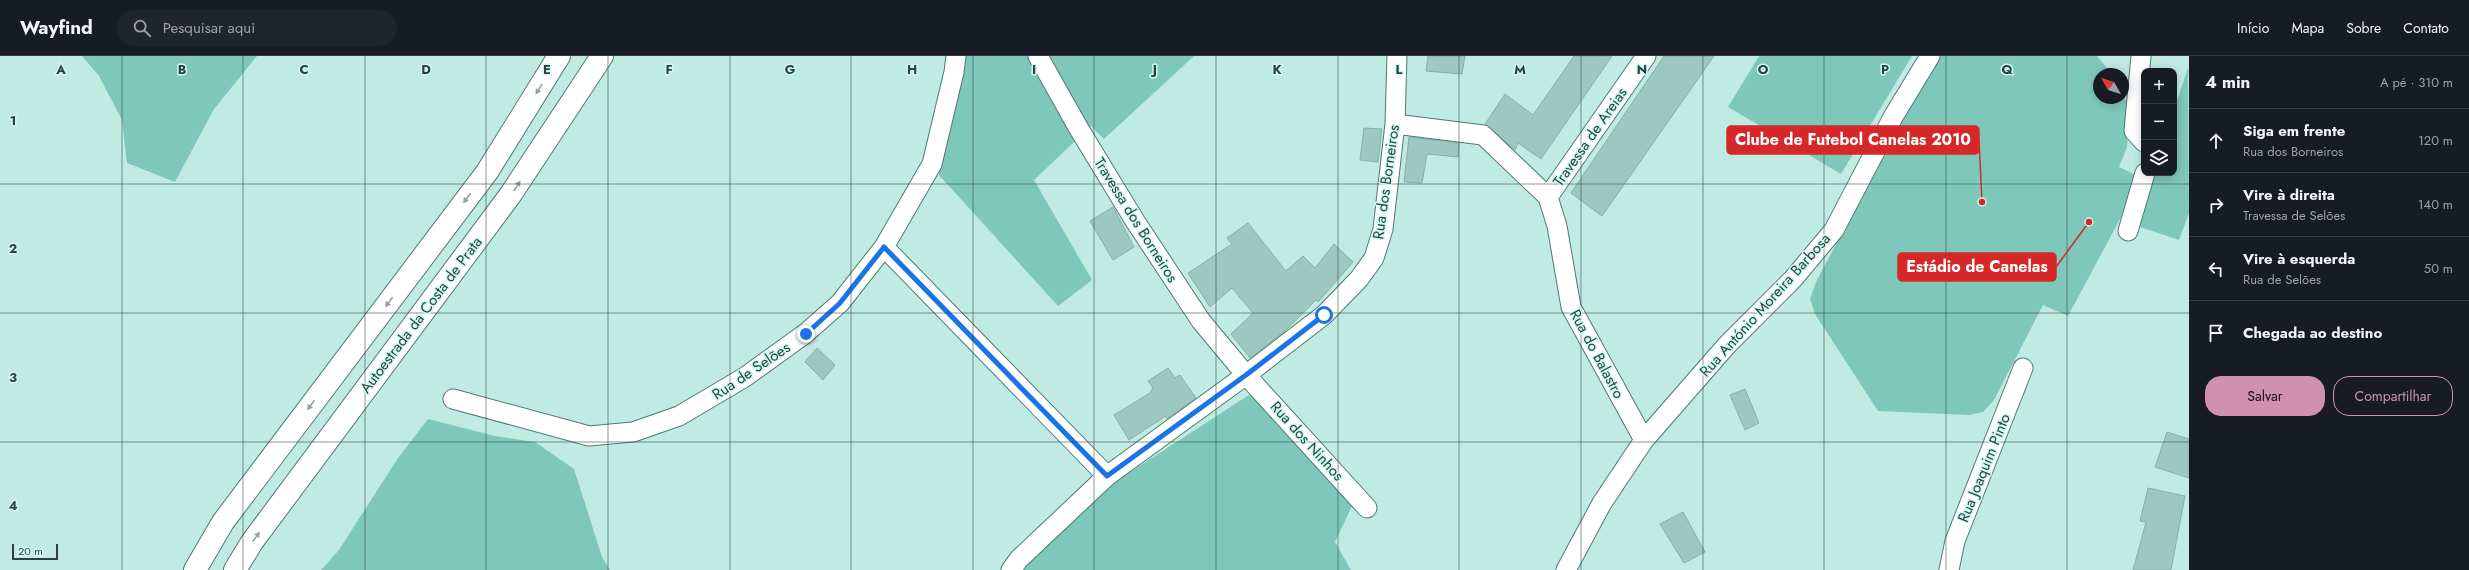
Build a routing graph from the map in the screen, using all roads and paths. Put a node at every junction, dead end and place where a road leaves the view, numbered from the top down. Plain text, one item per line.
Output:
1 (559, 56) edge
2 (602, 56) edge
3 (956, 56) edge
4 (1038, 56) edge
5 (1397, 56) edge
6 (1646, 56) edge
7 (1930, 56) edge
8 (2141, 56) edge
9 (1395, 124) junction
10 (2142, 140) edge
11 (2144, 176) edge
12 (1548, 197) junction
13 (2128, 231) dead end
14 (884, 247) junction
15 (2023, 368) dead end
16 (1246, 375) junction
17 (453, 399) dead end
18 (1644, 440) junction
19 (1107, 476) junction
20 (1367, 508) dead end
21 (195, 570) edge
22 (235, 570) edge
23 (1011, 570) edge
24 (1566, 570) edge
25 (1949, 570) edge

1 -> 21 highway
22 -> 2 highway, Autoestrada da Costa de Prata
3 - 14 street, Rua de Selões
4 - 16 street, Travessa dos Borneiros
5 - 9 street, Rua dos Borneiros
6 - 12 street, Travessa de Areias
7 - 18 street, Rua António Moreira Barbosa
8 - 10 street
9 - 12 street, Rua do Balastro
9 - 16 street, Rua dos Borneiros
11 - 13 street
12 - 18 street, Rua do Balastro
14 - 17 street, Rua de Selões
14 - 19 street
15 - 25 street, Rua Joaquim Pinto
16 - 19 street, Rua dos Borneiros
16 - 20 street, Rua dos Ninhos
18 - 24 street
19 - 23 street, Rua dos Borneiros

